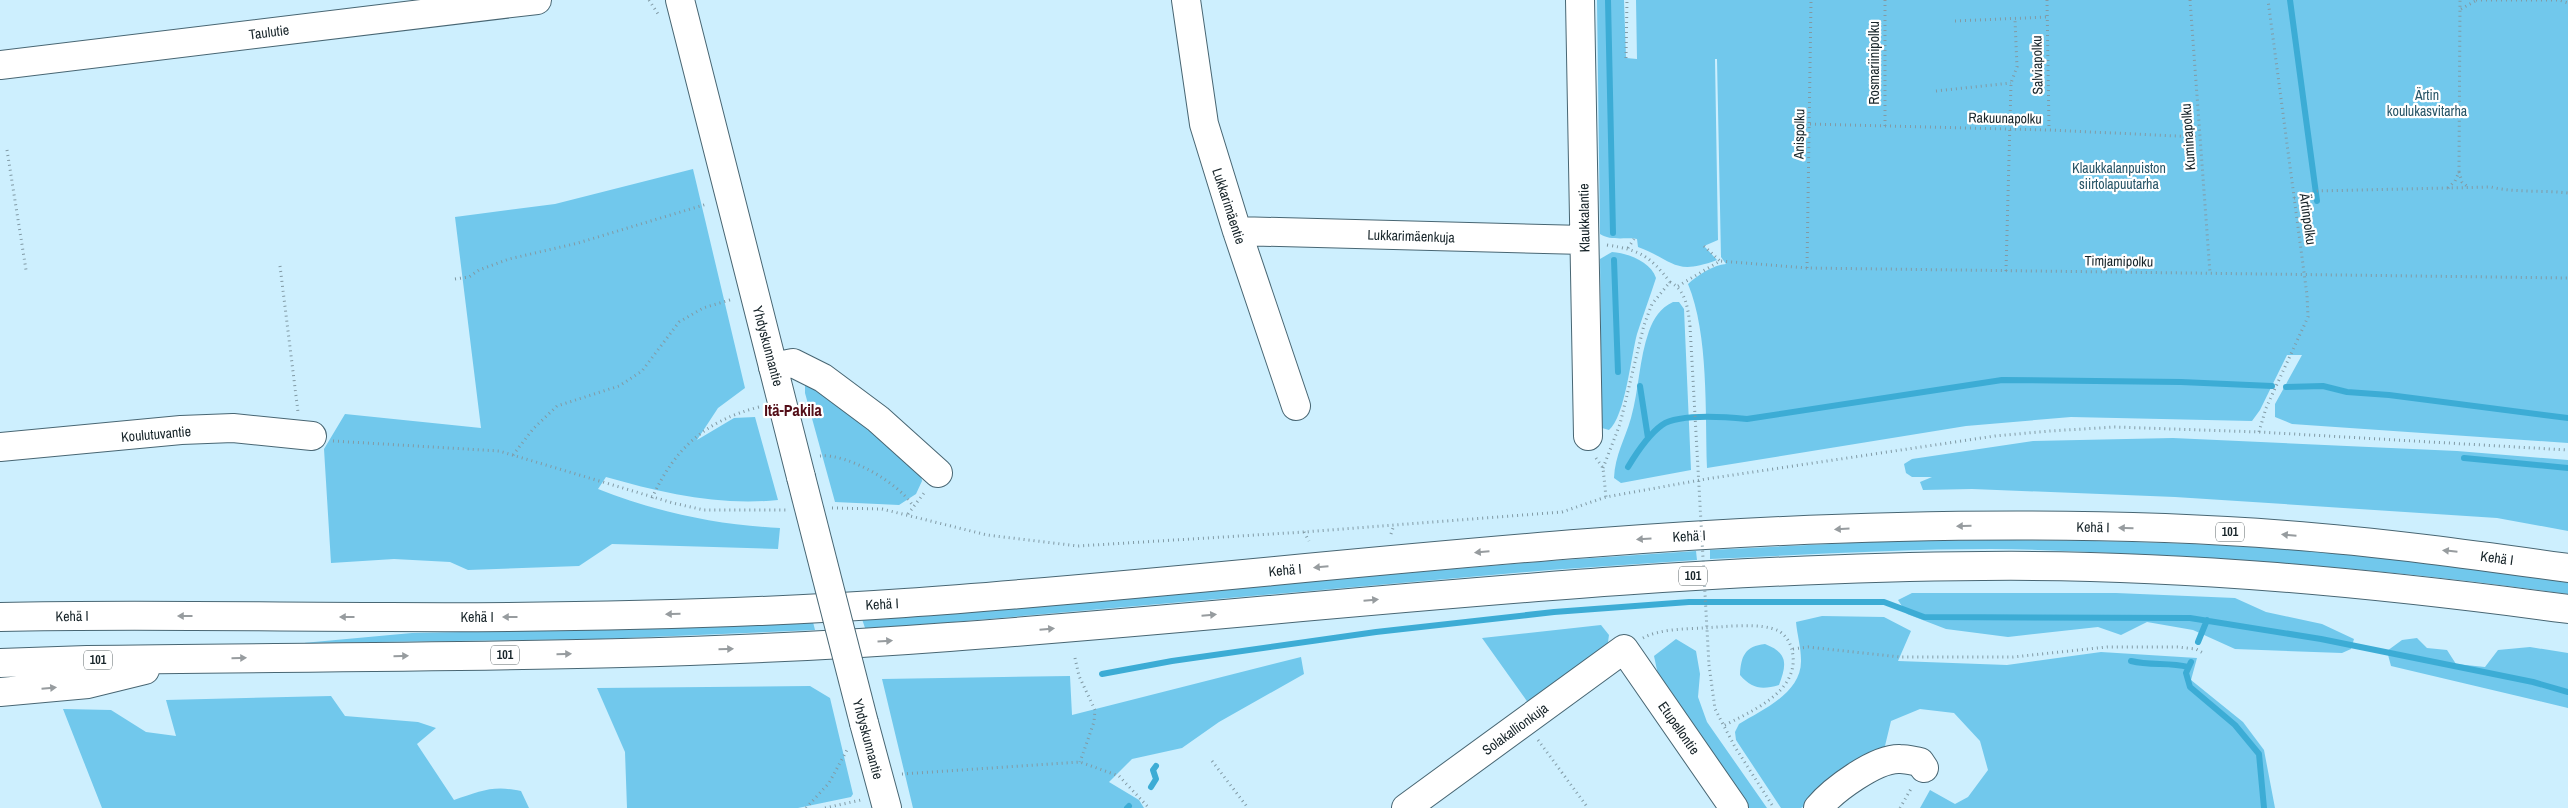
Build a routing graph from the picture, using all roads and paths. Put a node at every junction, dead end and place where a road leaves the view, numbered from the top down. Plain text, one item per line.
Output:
1 (537, 0) edge
2 (680, 0) edge
3 (1186, 0) edge
4 (1580, 0) edge
5 (1627, 0) edge
6 (1811, 0) edge
7 (1885, 0) edge
8 (2047, 0) edge
9 (2190, 0) edge
10 (2268, 0) edge
11 (2460, 0) edge
12 (2477, 0) edge
13 (2568, 3) edge
14 (2460, 9) junction
15 (2047, 17) junction
16 (2015, 20) junction
17 (1954, 21) dead end
18 (1626, 58) dead end
19 (0, 65) edge
20 (2011, 83) junction
21 (1936, 91) dead end
22 (1810, 124) junction
23 (1885, 126) junction
24 (2009, 129) junction
25 (2049, 130) junction
26 (2199, 137) junction
27 (7, 150) dead end
28 (2459, 172) junction
29 (2448, 188) junction
30 (2468, 188) junction
31 (2568, 193) edge
32 (2294, 198) junction
33 (710, 204) dead end
34 (1237, 231) junction
35 (1634, 239) dead end
36 (1584, 240) junction
37 (1704, 246) dead end
38 (1628, 248) junction
39 (1720, 261) junction
40 (280, 266) dead end
41 (1807, 268) junction
42 (26, 270) dead end
43 (2006, 271) junction
44 (2210, 273) junction
45 (2305, 275) junction
46 (2568, 278) edge
47 (455, 280) dead end
48 (1670, 282) junction
49 (1678, 286) junction
50 (734, 299) dead end
51 (773, 367) junction
52 (782, 401) junction
53 (1296, 406) dead end
54 (306, 429) junction
55 (2259, 432) junction
56 (1588, 436) joint
57 (0, 447) edge
58 (2568, 450) edge
59 (513, 455) junction
60 (808, 467) junction
61 (1603, 468) junction
62 (938, 472) dead end
63 (1606, 497) junction
64 (652, 498) junction
65 (913, 506) dead end
66 (829, 508) dead end
67 (790, 510) dead end
68 (1394, 525) junction
69 (1304, 532) junction
70 (1390, 534) dead end
71 (1309, 541) dead end
72 (2568, 568) edge
73 (2568, 609) edge
74 (0, 612) edge
75 (70, 616) junction
76 (0, 617) edge
77 (1624, 649) junction
78 (1792, 649) junction
79 (2203, 653) dead end
80 (1075, 658) dead end
81 (190, 659) junction
82 (0, 664) edge
83 (0, 692) edge
84 (1526, 721) junction
85 (1722, 726) junction
86 (857, 733) junction
87 (1212, 761) dead end
88 (1080, 762) junction
89 (1924, 768) dead end
90 (894, 775) dead end
91 (876, 804) edge
92 (806, 808) edge
93 (825, 808) edge
94 (1149, 808) edge
95 (1248, 808) edge
96 (1406, 808) edge
97 (1588, 808) edge
98 (1734, 808) edge
99 (1774, 808) edge
100 (1818, 808) edge

1 - 19 main road, Taulutie
2 - 51 main road, Yhdyskunnantie
3 - 34 main road, Lukkarimäentie
4 - 36 main road, Klaukkalantie
5 - 18 path
6 - 22 path, Anispolku
7 - 23 path, Rosmariinipolku
8 - 15 path, Salviapolku
9 - 26 path, Kuminapolku
10 - 32 path, Ärtinpolku
11 - 14 path
12 - 13 path
12 - 14 path
14 - 28 path
15 - 16 path
15 - 25 path, Salviapolku
16 - 17 path
16 - 20 path
20 - 21 path
20 - 24 path
22 - 23 path, Rakuunapolku
22 - 41 path, Anispolku
23 - 24 path, Rakuunapolku
24 - 25 path, Rakuunapolku
24 - 43 path
25 - 26 path, Rakuunapolku
26 - 44 path, Kuminapolku
27 - 42 path
28 - 29 path
28 - 30 path
29 - 30 path
29 - 32 path
30 - 31 path
32 - 45 path, Ärtinpolku
33 - 47 path
34 - 36 main road, Lukkarimäenkuja
34 - 53 main road, Lukkarimäentie
35 - 38 path
36 - 38 path
36 - 56 main road, Klaukkalantie
37 - 39 path
38 - 48 path
39 - 41 path, Timjamipolku
39 - 49 path
40 - 54 path
41 - 43 path, Timjamipolku
43 - 44 path, Timjamipolku
44 - 45 path, Timjamipolku
45 - 46 path, Timjamipolku
45 - 55 path, Ärtinpolku
48 - 49 path
48 - 61 path
49 - 85 path, bridge
50 - 59 path
51 - 52 main road, Yhdyskunnantie
51 - 62 main road
52 - 60 main road, Yhdyskunnantie
52 - 64 path
54 - 57 main road, Koulutuvantie
54 - 59 path
55 - 58 path
55 - 63 path
56 - 61 path
59 - 64 path
60 - 65 path
60 - 86 main road, Yhdyskunnantie, bridge
61 - 63 path
63 - 68 path
64 - 67 path
66 - 69 path
68 - 69 path
68 - 70 path
69 - 71 path
72 -> 75 main road, Kehä I / 101
81 -> 73 main road, 101
74 - 75 main road
75 - 76 main road, Kehä I / 101
77 - 78 path
77 - 84 main road, Solakallionkuja
77 - 98 main road, Etupellontie
78 - 79 path
78 - 85 path
80 - 88 path
81 - 82 main road, 101
83 -> 81 main road
84 - 96 main road, Solakallionkuja
84 - 97 path
85 - 99 path
86 - 91 main road, Yhdyskunnantie
86 - 92 path
87 - 95 path
88 - 90 path
88 - 94 path
89 - 100 main road
91 - 93 path

